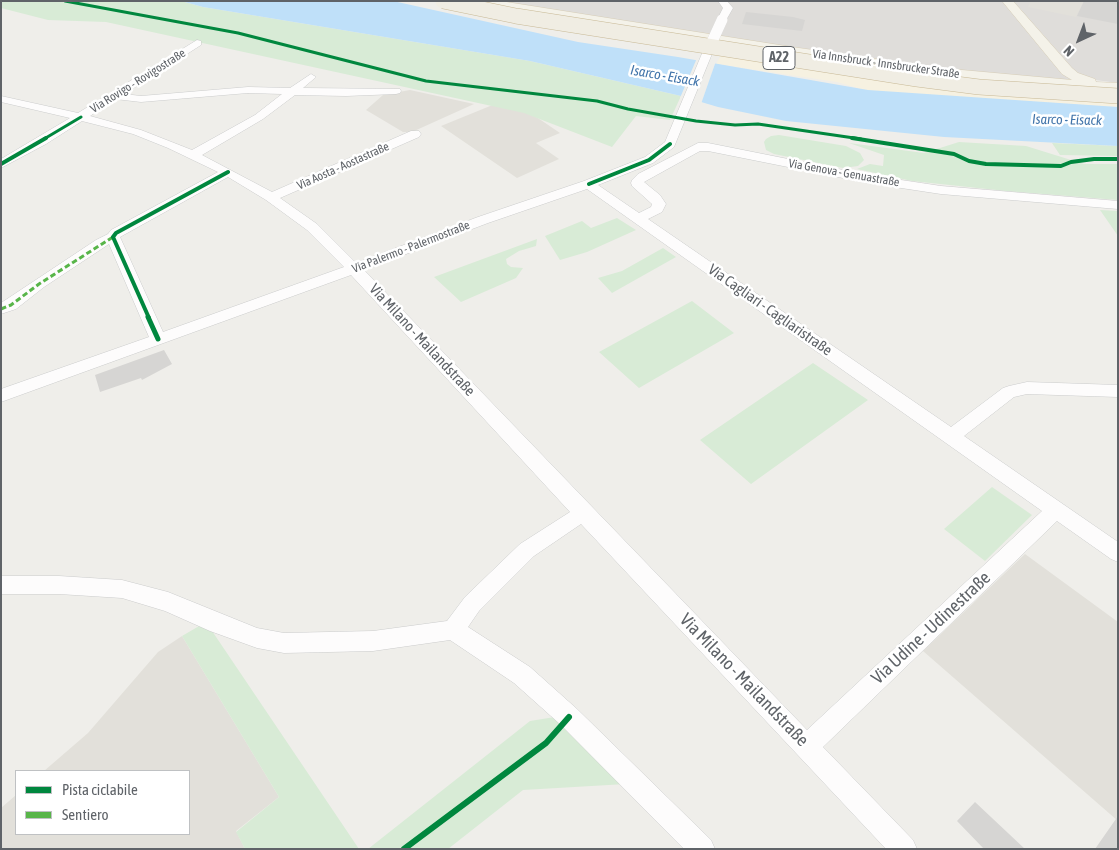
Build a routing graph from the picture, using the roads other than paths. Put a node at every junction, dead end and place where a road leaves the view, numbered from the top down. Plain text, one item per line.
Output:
1 (444, 1) edge
2 (463, 1) edge
3 (477, 1) edge
4 (722, 1) edge
5 (1007, 1) edge
6 (620, 24) junction
7 (197, 44) dead end
8 (714, 44) junction
9 (792, 51) junction
10 (311, 77) dead end
11 (295, 90) junction
12 (1117, 90) edge
13 (396, 91) dead end
14 (115, 96) junction
15 (1, 100) edge
16 (81, 117) junction
17 (415, 134) dead end
18 (194, 154) junction
19 (1, 164) edge
20 (228, 172) junction
21 (589, 184) junction
22 (271, 197) junction
23 (1118, 205) edge
24 (638, 219) junction
25 (113, 237) junction
26 (354, 269) junction
27 (1, 309) edge
28 (158, 339) junction
29 (1118, 391) edge
30 (1, 396) edge
31 (951, 436) junction
32 (1056, 510) junction
33 (583, 513) junction
34 (1118, 553) edge
35 (1, 585) edge
36 (453, 630) junction
37 (807, 746) junction
38 (702, 849) edge
39 (904, 849) edge

1 - 12 highway, A22, bridge
2 - 12 highway, A22
3 - 6 main road, Via Innsbruck - Innsbrucker Straße
4 - 8 street, Via Palermo - Palermostraße, bridge
5 - 12 main road
6 - 8 main road
6 - 9 main road, Via Innsbruck - Innsbrucker Straße
7 - 14 street, Via Rovigo - Rovigostraße
8 - 9 main road
8 - 21 street, Via Palermo - Palermostraße
9 - 12 main road, Via Innsbruck - Innsbrucker Straße
10 - 11 street
11 - 13 street
11 - 14 street
11 - 18 street
14 - 16 street, Via Rovigo - Rovigostraße
15 - 16 street, Via Milano - Mailandstraße
16 - 18 street, Via Milano - Mailandstraße
16 - 19 street, Via Rovigo - Rovigostraße
17 - 22 street, Via Aosta - Aostastraße
18 - 20 street, Via Milano - Mailandstraße
20 - 22 street, Via Milano - Mailandstraße
20 - 25 street
21 - 24 street, Via Cagliari - Cagliaristraße
21 - 26 street, Via Palermo - Palermostraße
22 - 26 street, Via Milano - Mailandstraße
23 - 24 street, Via Genova - Genuastraße
24 - 31 street, Via Cagliari - Cagliaristraße
25 - 27 street
25 - 28 street
26 - 28 street, Via Palermo - Palermostraße
26 - 33 street, Via Milano - Mailandstraße
28 - 30 street, Via Palermo - Palermostraße
29 - 31 street
31 - 32 street, Via Cagliari - Cagliaristraße
32 - 34 street, Via Cagliari - Cagliaristraße
32 - 37 street, Via Udine - Udinestraße
33 - 36 street
33 - 37 street, Via Milano - Mailandstraße
35 - 36 street
36 - 38 street
37 - 39 street, Via Milano - Mailandstraße

